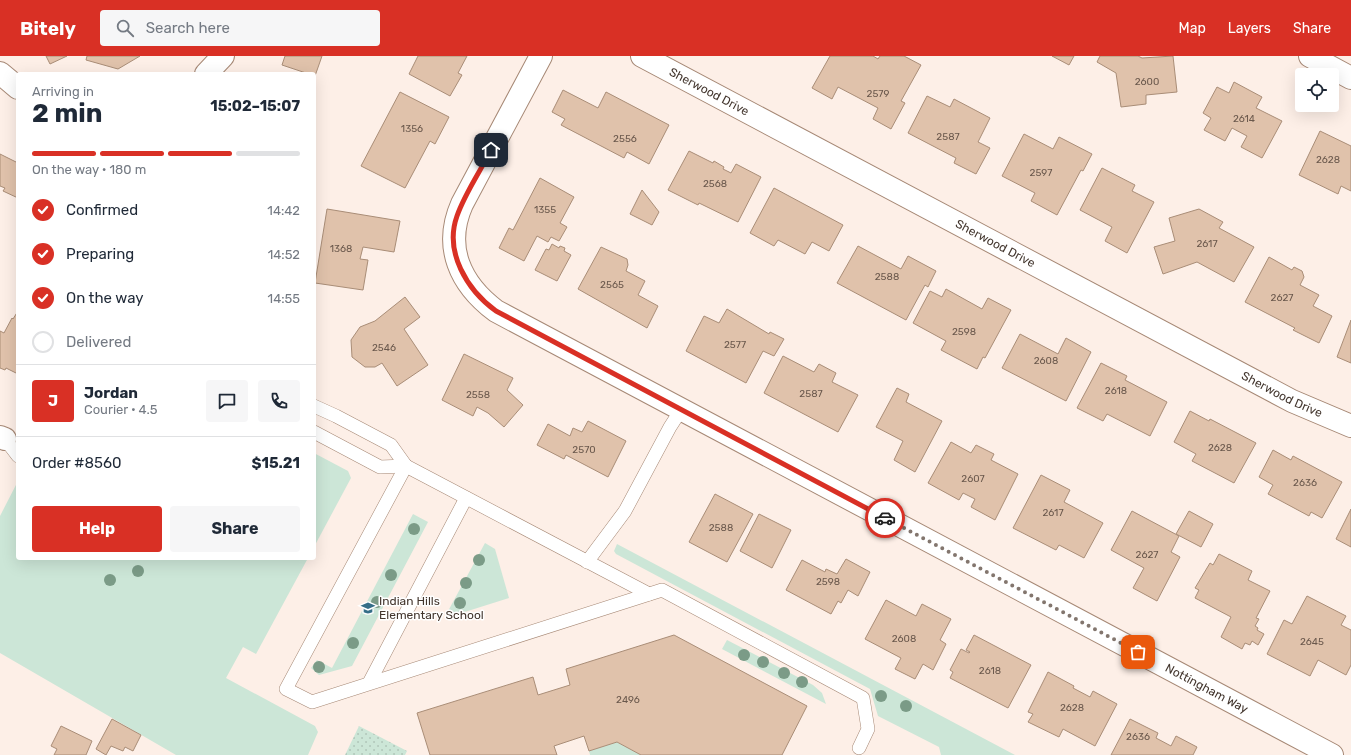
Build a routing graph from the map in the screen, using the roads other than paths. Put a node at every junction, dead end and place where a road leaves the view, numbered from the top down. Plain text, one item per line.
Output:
1 (223, 56) edge
2 (541, 56) edge
3 (642, 56) edge
4 (1310, 56) edge
5 (208, 72) edge
6 (0, 73) edge
7 (1351, 78) edge
8 (16, 86) edge
9 (316, 407) edge
10 (682, 410) junction
11 (1351, 426) edge
12 (316, 433) edge
13 (406, 466) junction
14 (466, 498) junction
15 (587, 562) junction
16 (649, 594) junction
17 (369, 683) junction
18 (859, 748) dead end
19 (1332, 755) edge

1 - 5 street
2 - 10 street, Nottingham Way
3 - 11 street, Sherwood Drive
4 - 7 street
6 - 8 street
9 - 13 lane
10 - 15 lane
10 - 19 street, Nottingham Way
12 - 13 lane
13 - 14 lane
13 - 17 lane
14 - 15 lane
14 - 17 lane
15 - 16 lane
16 - 17 lane
16 - 18 lane

